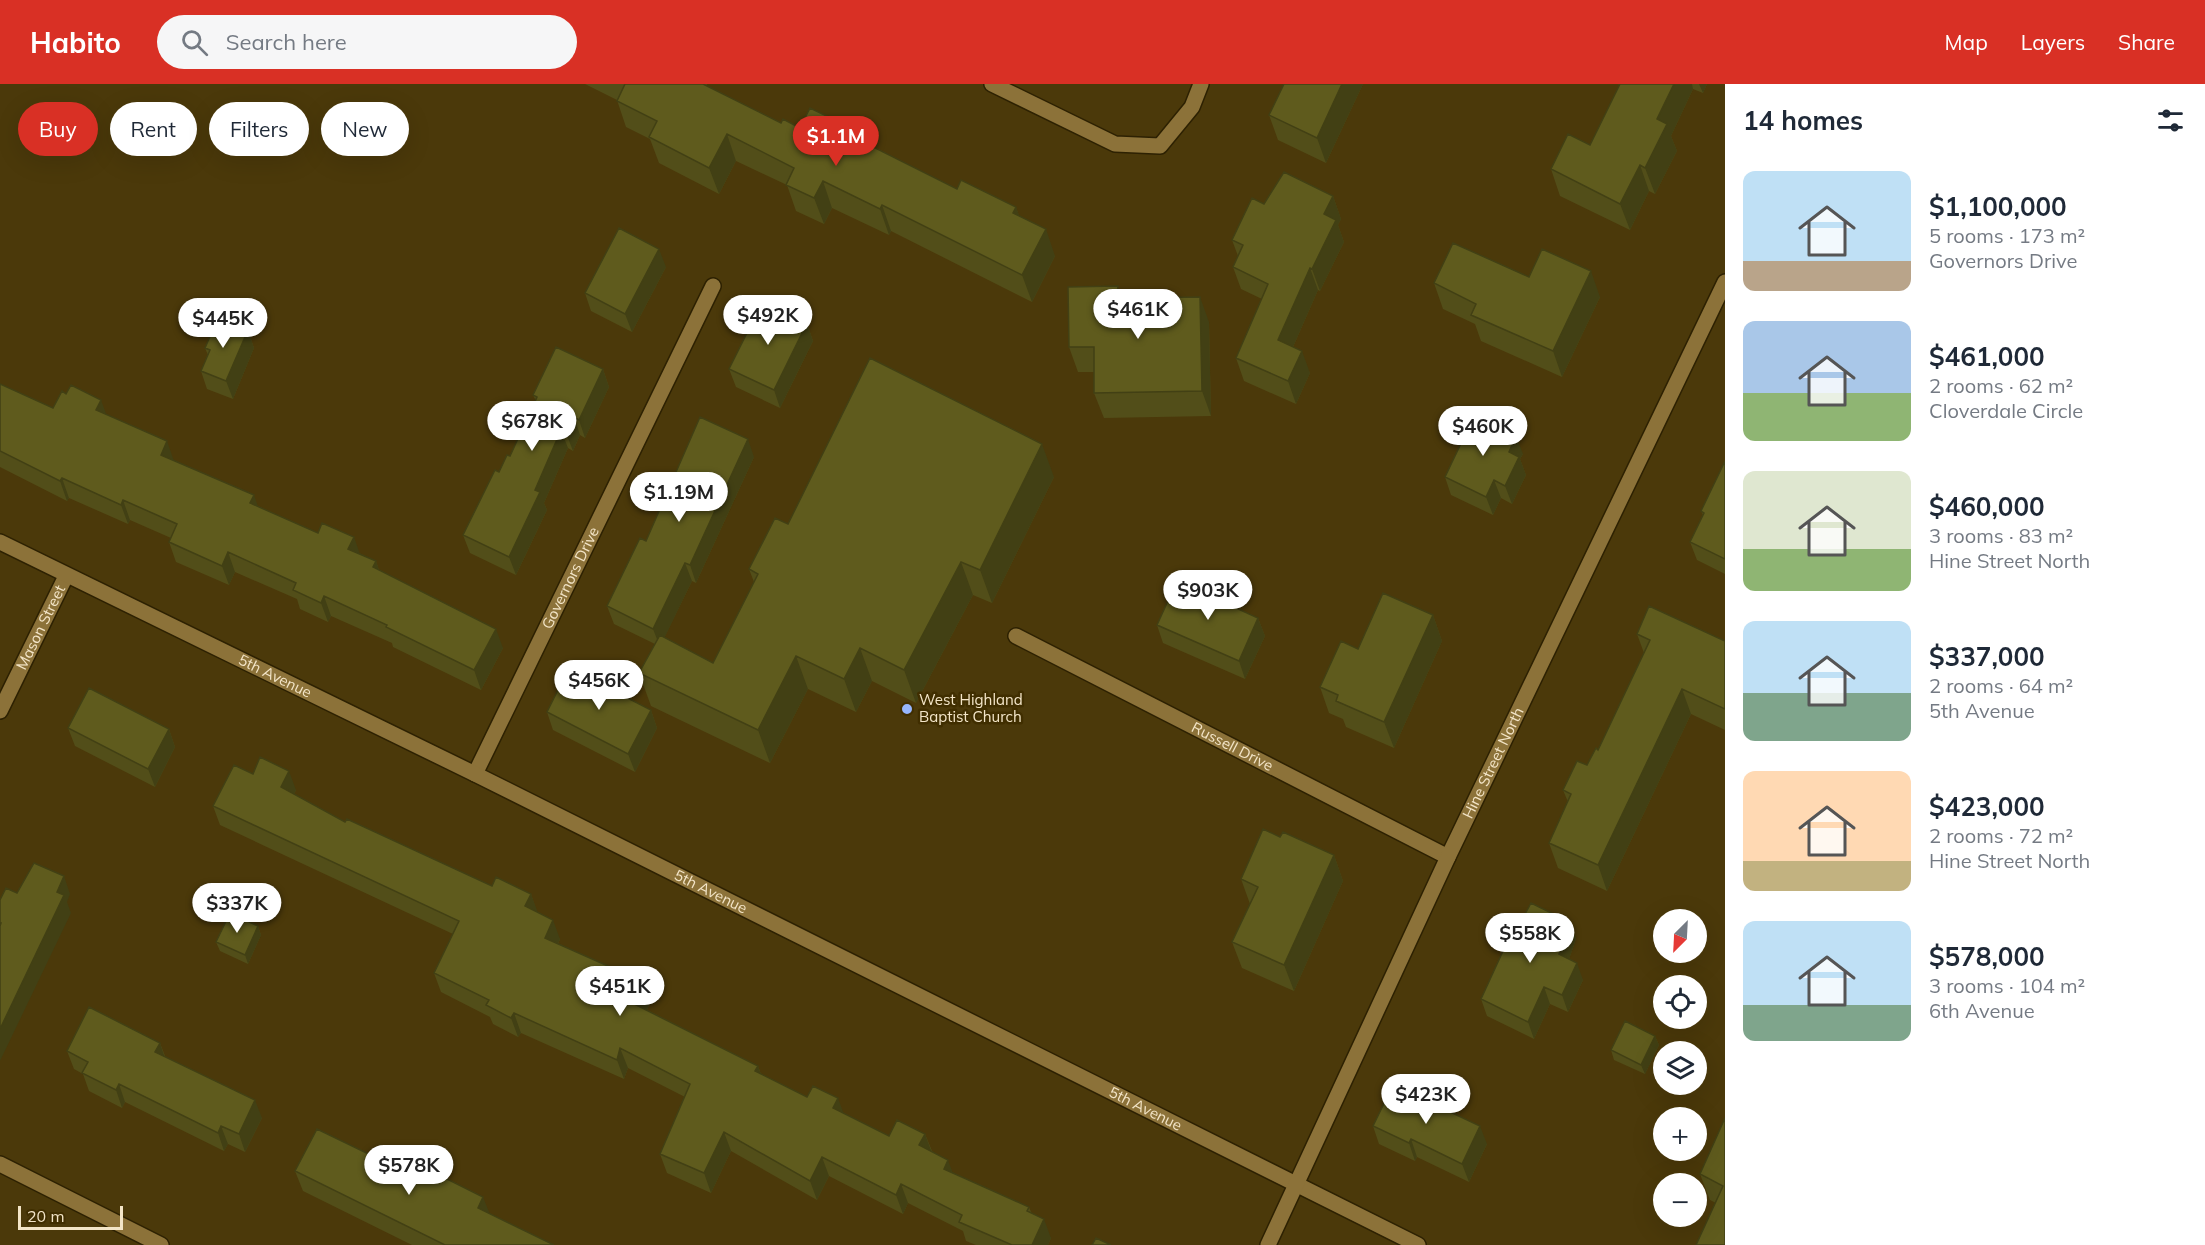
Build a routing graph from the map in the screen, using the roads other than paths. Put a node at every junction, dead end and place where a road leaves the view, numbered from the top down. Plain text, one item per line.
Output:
1 (992, 84) edge
2 (1201, 84) edge
3 (1725, 282) edge
4 (713, 286) dead end
5 (0, 542) edge
6 (66, 576) junction
7 (1016, 636) dead end
8 (0, 711) edge
9 (475, 774) junction
10 (1448, 857) junction
11 (0, 1164) edge
12 (1296, 1184) junction
13 (160, 1245) edge
14 (1268, 1245) edge
15 (1418, 1245) edge

1 - 2 street
3 - 10 street, Hine Street North
4 - 9 street, Governors Drive
5 - 6 street, 5th Avenue
6 - 8 street, Mason Street
6 - 9 street, 5th Avenue
7 - 10 street, Russell Drive
9 - 12 street, 5th Avenue
10 - 12 street, Hine Street North
11 - 13 street
12 - 14 street, Hine Street North
12 - 15 street, 5th Avenue

